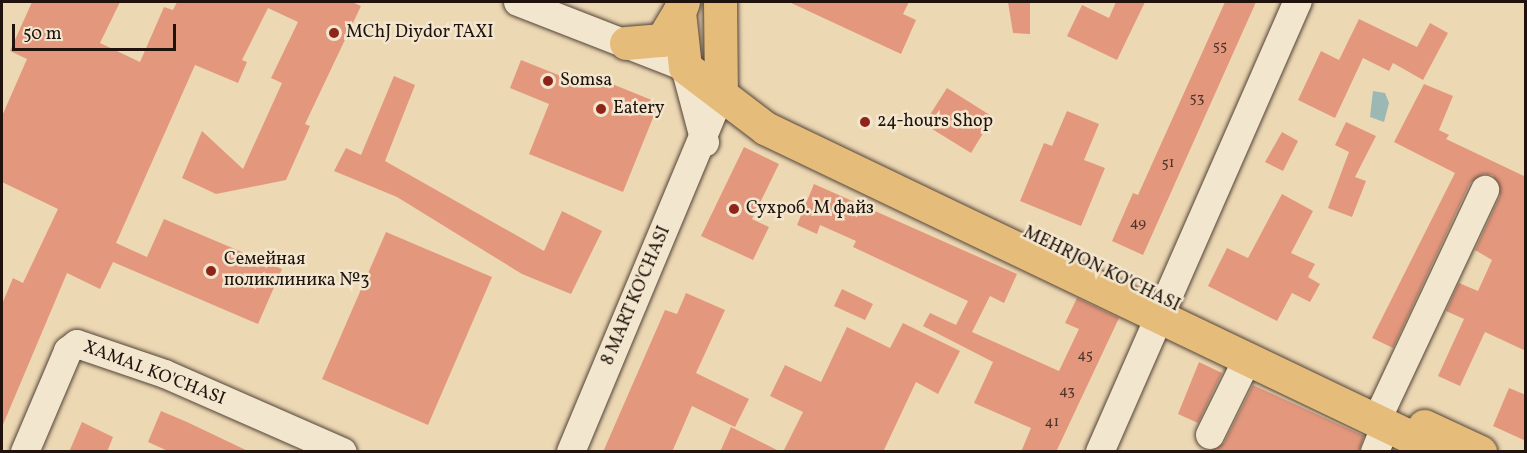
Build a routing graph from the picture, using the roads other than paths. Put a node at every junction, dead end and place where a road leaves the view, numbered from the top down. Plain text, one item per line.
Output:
1 (518, 2) edge
2 (720, 2) edge
3 (1298, 2) edge
4 (681, 7) edge
5 (626, 43) junction
6 (685, 67) junction
7 (721, 93) junction
8 (765, 128) junction
9 (705, 142) junction
10 (1485, 190) dead end
11 (1163, 309) junction
12 (1248, 358) junction
13 (1382, 428) edge
14 (1210, 435) dead end
15 (25, 452) edge
16 (342, 452) edge
17 (571, 452) edge
18 (1100, 452) edge
19 (1442, 452) edge
20 (1480, 452) edge

1 - 5 street, MEHRJON KO'CHASI
2 - 7 main road, 8 MART KO'CHASI
3 - 11 street
4 - 5 main road
4 - 6 main road
5 - 6 street, MEHRJON KO'CHASI
6 - 7 main road, MEHRJON KO'CHASI
6 - 9 street
7 - 8 main road, MEHRJON KO'CHASI
7 - 9 street, 8 MART KO'CHASI
7 - 11 main road, MEHRJON KO'CHASI
8 - 9 street
8 - 11 main road, MEHRJON KO'CHASI
9 - 17 street, 8 MART KO'CHASI
10 - 13 street
11 - 12 main road, MEHRJON KO'CHASI
11 - 13 main road, MEHRJON KO'CHASI
11 - 18 street
12 - 13 main road, MEHRJON KO'CHASI
12 - 14 street
13 - 19 main road, MEHRJON KO'CHASI
13 - 20 main road, MEHRJON KO'CHASI
15 - 16 street, XAMAL KO'CHASI

